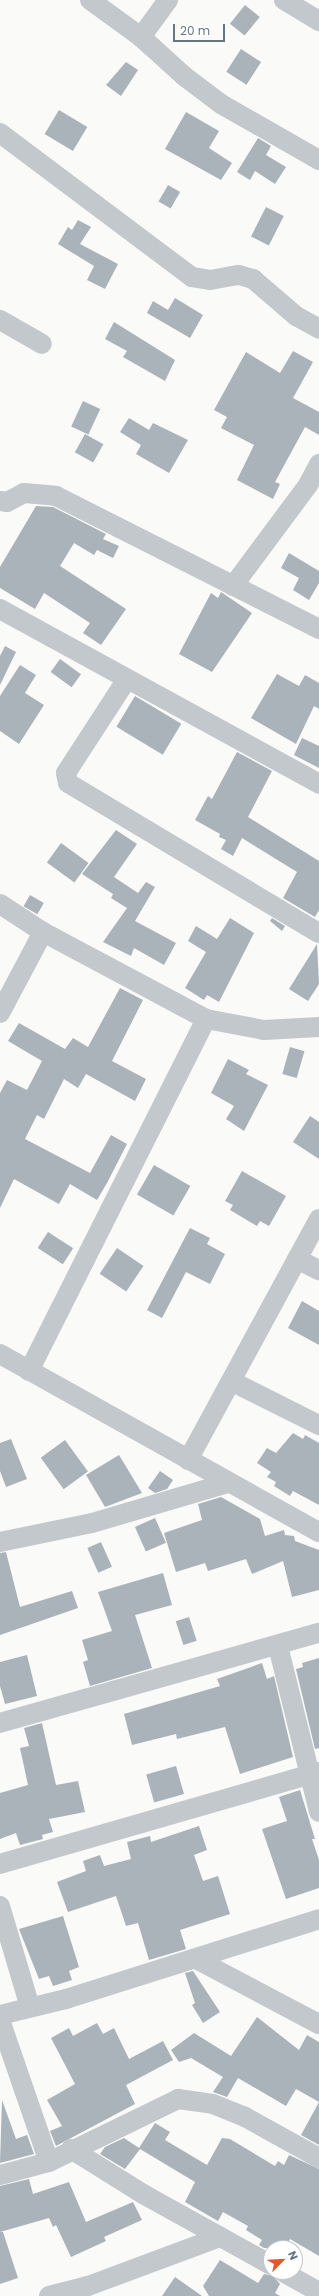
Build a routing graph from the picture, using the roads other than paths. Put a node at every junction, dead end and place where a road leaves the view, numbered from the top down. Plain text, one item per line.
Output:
1 (90, 0) edge
2 (168, 0) edge
3 (284, 0) edge
4 (319, 21) edge
5 (141, 36) junction
6 (0, 133) edge
7 (319, 160) edge
8 (0, 320) edge
9 (319, 329) edge
10 (42, 344) dead end
11 (319, 464) edge
12 (0, 501) edge
13 (233, 586) junction
14 (0, 608) edge
15 (319, 629) edge
16 (127, 679) junction
17 (319, 784) edge
18 (0, 904) edge
19 (43, 932) junction
20 (319, 933) edge
21 (0, 1013) edge
22 (206, 1019) junction
23 (319, 1027) edge
24 (319, 1219) edge
25 (297, 1259) junction
26 (319, 1270) edge
27 (0, 1354) edge
28 (29, 1371) junction
29 (231, 1381) junction
30 (319, 1425) edge
31 (188, 1460) junction
32 (228, 1483) junction
33 (319, 1532) edge
34 (0, 1542) edge
35 (319, 1633) edge
36 (278, 1646) junction
37 (0, 1723) edge
38 (313, 1774) edge
39 (319, 1812) edge
40 (0, 1864) edge
41 (0, 1906) edge
42 (319, 1919) edge
43 (196, 1959) junction
44 (30, 2007) junction
45 (0, 2015) edge
46 (0, 2020) edge
47 (319, 2024) edge
48 (71, 2149) junction
49 (319, 2158) edge
50 (49, 2162) junction
51 (0, 2175) edge
52 (220, 2237) junction
53 (263, 2261) edge
54 (297, 2280) edge
55 (88, 2286) junction
56 (319, 2292) edge
57 (50, 2296) edge
58 (106, 2296) edge

1 - 5 street
2 - 5 street
3 - 4 street
5 - 7 street
6 - 9 street
8 - 10 street
11 - 13 street
12 - 13 street
13 - 15 street
14 - 16 street
16 - 17 street
16 - 20 street
18 - 19 street
19 - 21 street
19 - 22 street
22 - 23 street
22 - 28 street
24 - 25 street
25 - 26 street
25 - 29 street
27 - 28 street
28 - 31 street
29 - 30 street
29 - 31 street
31 - 32 street
32 - 33 street
32 - 34 street
35 - 36 street
36 - 37 street
36 - 38 street
38 - 39 street
38 - 40 street
41 - 44 street
42 - 43 street
43 - 44 street
43 - 47 street
44 - 45 street
46 - 50 street
48 - 49 street
48 - 50 street
48 - 52 street
50 - 51 street
52 - 53 street
52 - 55 street
54 - 56 street
55 - 57 street
55 - 58 street

